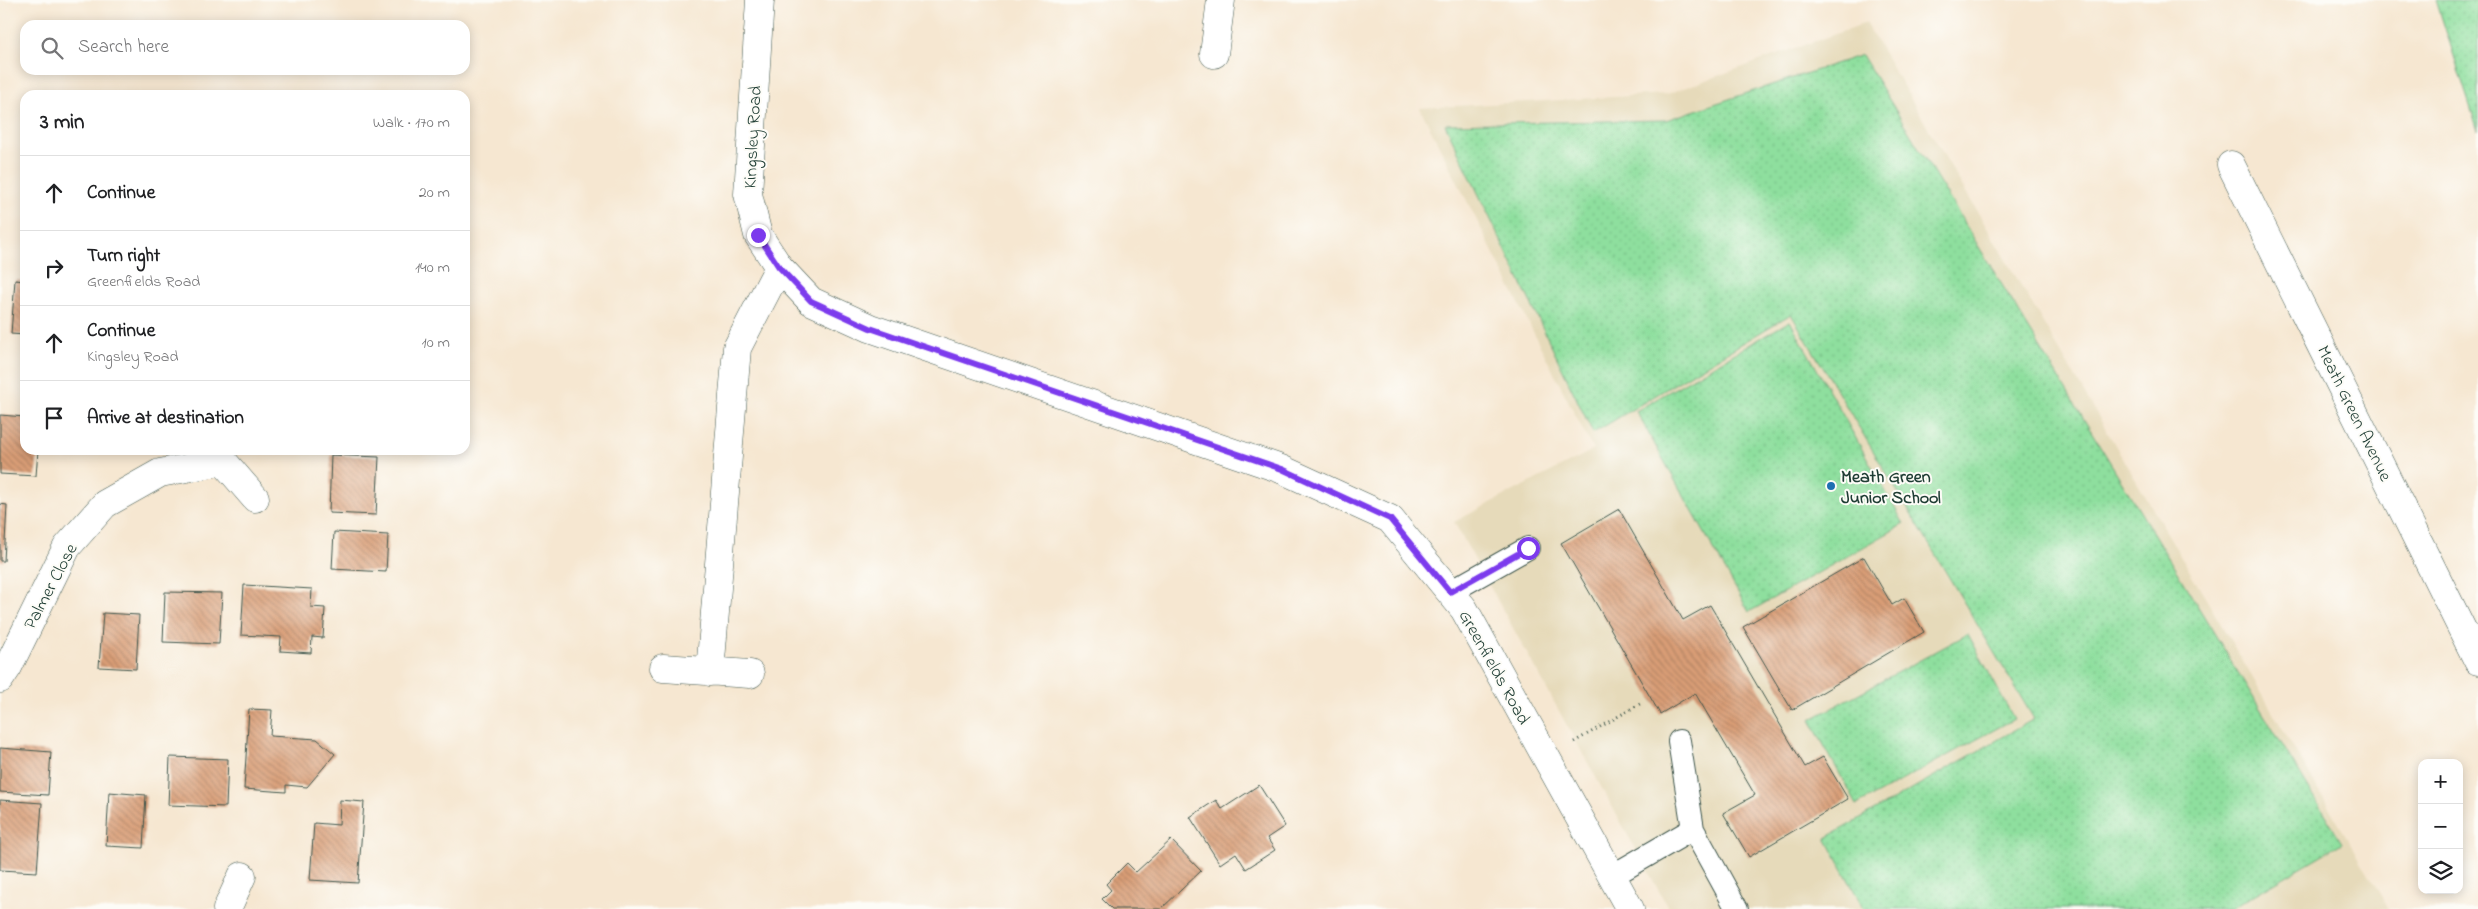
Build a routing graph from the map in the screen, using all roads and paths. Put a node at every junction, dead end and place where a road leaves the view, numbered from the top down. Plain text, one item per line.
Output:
1 (760, 0) edge
2 (1221, 0) edge
3 (1214, 54) dead end
4 (2231, 165) dead end
5 (779, 267) junction
6 (224, 455) edge
7 (255, 498) dead end
8 (1528, 548) dead end
9 (1450, 592) junction
10 (2478, 661) edge
11 (663, 668) dead end
12 (710, 672) junction
13 (750, 674) dead end
14 (0, 679) edge
15 (1643, 702) dead end
16 (1679, 742) dead end
17 (1546, 759) junction
18 (1693, 829) junction
19 (242, 876) dead end
20 (1612, 876) junction
21 (227, 909) edge
22 (1630, 909) edge
23 (1737, 909) edge

1 - 5 street, Kingsley Road
2 - 3 street
4 - 10 street, Meath Green Avenue
5 - 9 street, Greenfields Road
5 - 12 street
6 - 7 street, Palmer Close
6 - 14 street, Palmer Close
8 - 9 lane
9 - 17 street, Greenfields Road
11 - 12 street
12 - 13 street
15 - 17 path
16 - 18 lane
17 - 20 street, Greenfields Road
18 - 20 lane
18 - 23 lane
19 - 21 street
20 - 22 street, Greenfields Road

